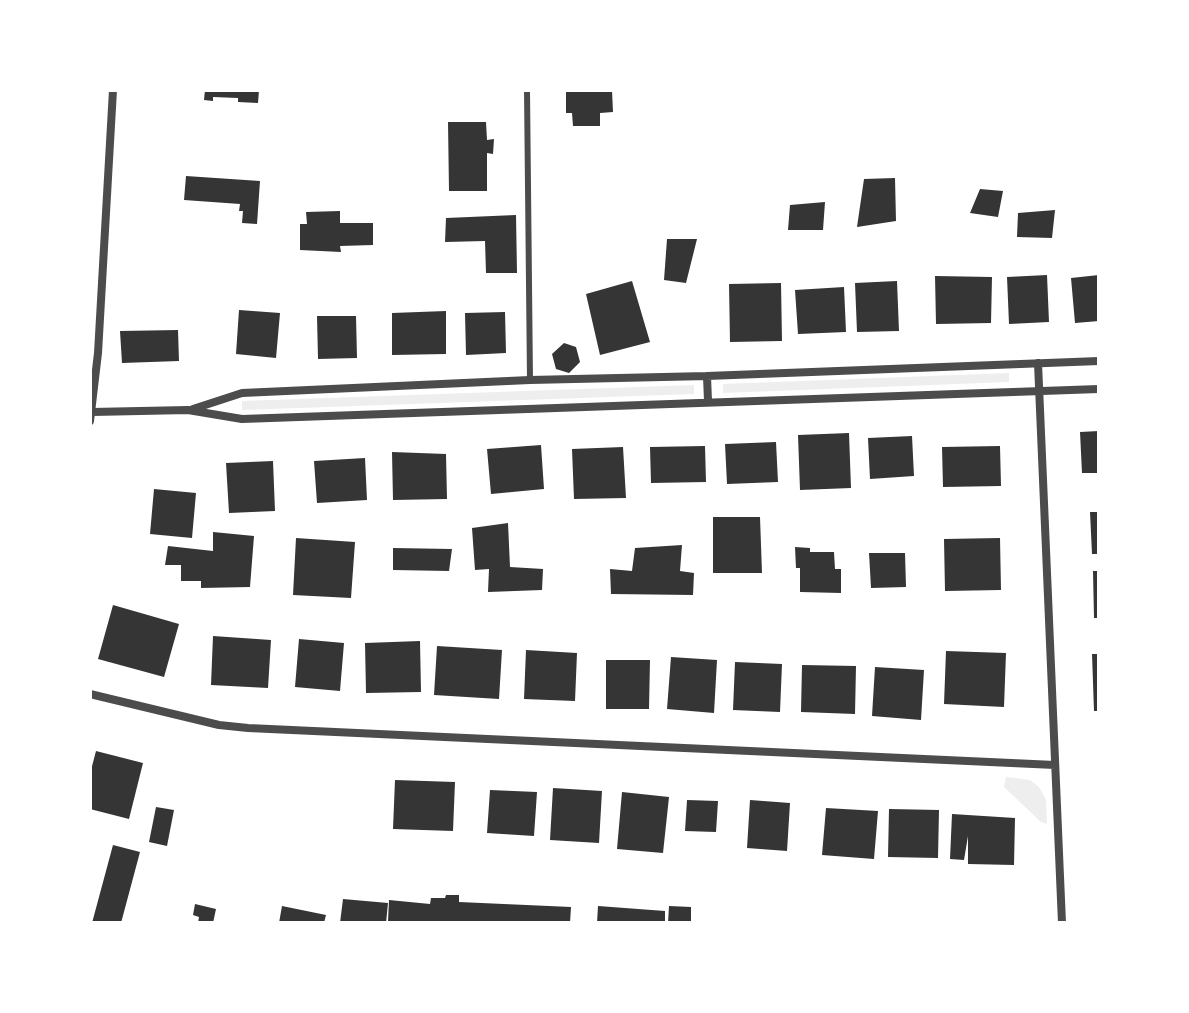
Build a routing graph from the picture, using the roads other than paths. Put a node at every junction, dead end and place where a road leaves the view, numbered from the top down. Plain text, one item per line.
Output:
1 (113, 90) edge
2 (527, 90) edge
3 (1099, 361) edge
4 (1038, 363) junction
5 (707, 376) junction
6 (92, 379) edge
7 (530, 380) junction
8 (1099, 389) edge
9 (1039, 391) junction
10 (708, 401) junction
11 (188, 410) junction
12 (91, 416) edge
13 (90, 694) edge
14 (1055, 765) junction
15 (1062, 923) edge

1 - 6 street
2 - 7 lane
3 - 4 street
4 - 5 street
4 - 9 street
5 - 7 street
5 - 10 street
6 - 12 street
7 - 11 street
8 - 9 street
9 - 10 street
9 - 14 street
10 - 11 street
11 - 12 street
13 - 14 street
14 - 15 street

